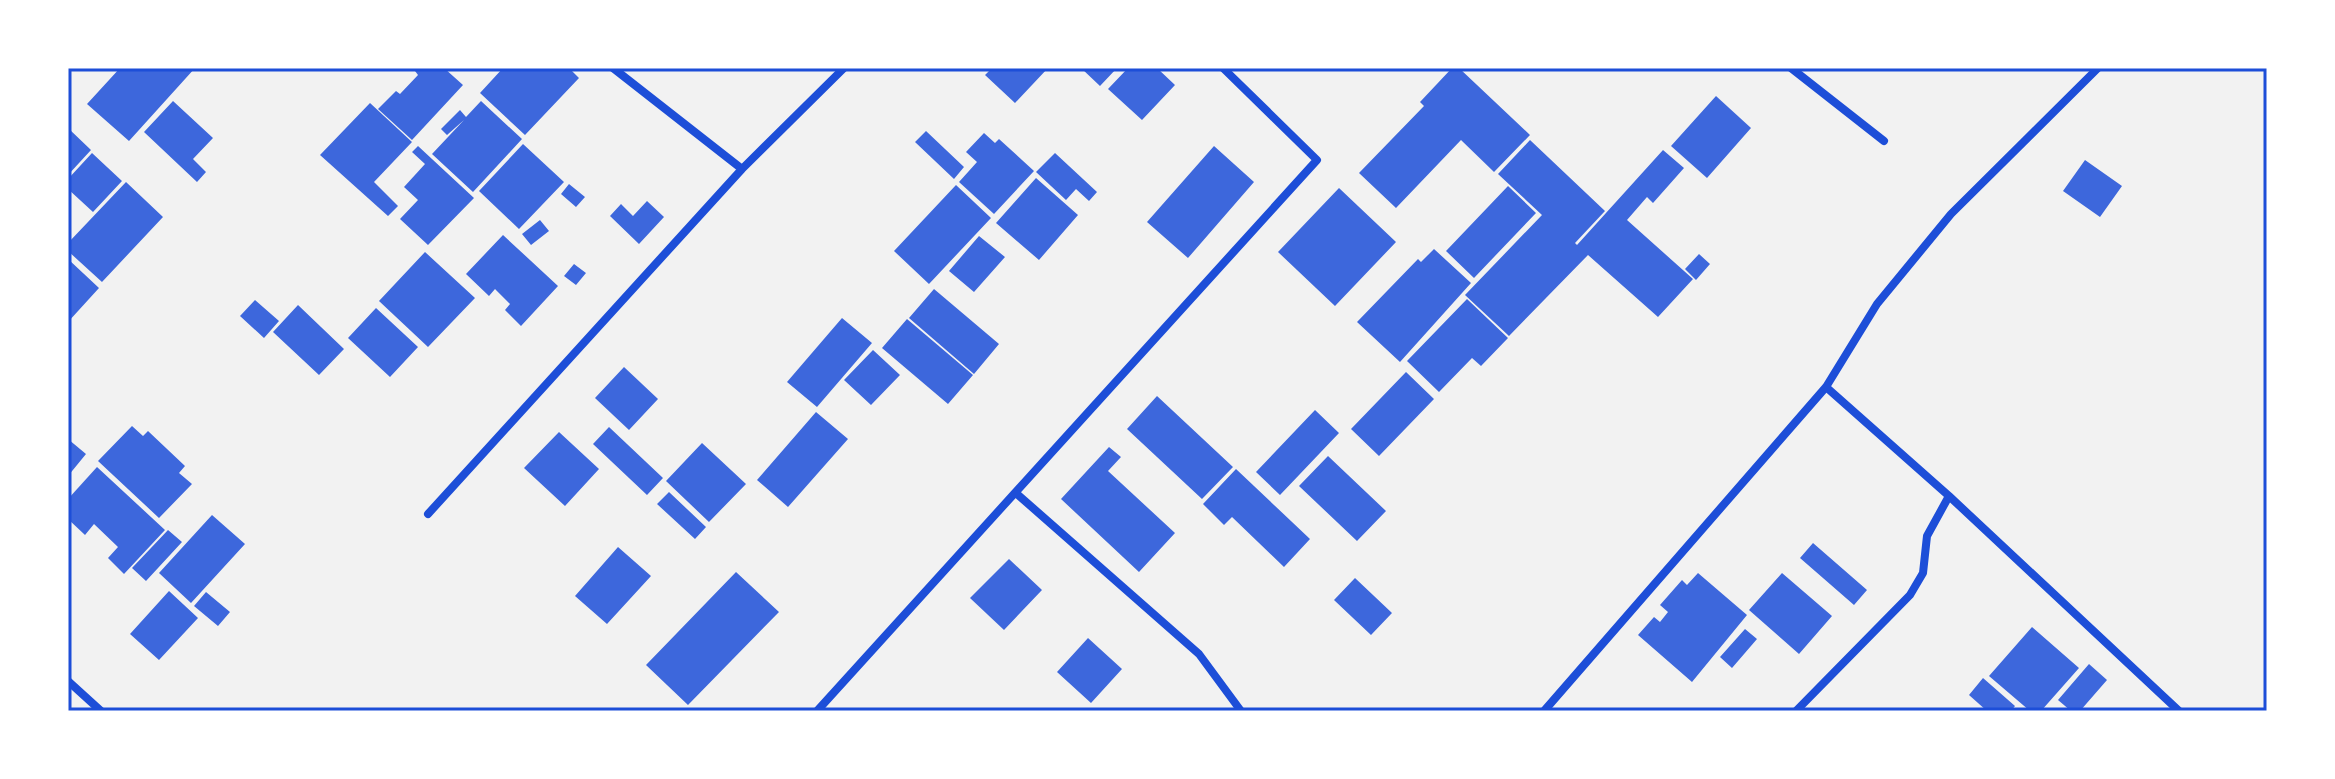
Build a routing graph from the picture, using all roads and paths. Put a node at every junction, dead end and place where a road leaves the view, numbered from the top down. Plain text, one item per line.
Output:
1 (613, 68) edge
2 (844, 68) edge
3 (1223, 68) edge
4 (1791, 68) edge
5 (2098, 68) edge
6 (1884, 141) dead end
7 (742, 169) junction
8 (1826, 387) junction
9 (1017, 494) junction
10 (1949, 496) junction
11 (428, 514) dead end
12 (68, 681) edge
13 (101, 711) edge
14 (817, 711) edge
15 (1241, 711) edge
16 (1544, 711) edge
17 (1796, 711) edge
18 (2179, 711) edge

1 - 7 street
2 - 7 street
3 - 9 street
4 - 6 street
5 - 8 street
7 - 11 street
8 - 10 street
8 - 16 street
9 - 14 street
9 - 15 street
10 - 17 street
10 - 18 street
12 - 13 street

